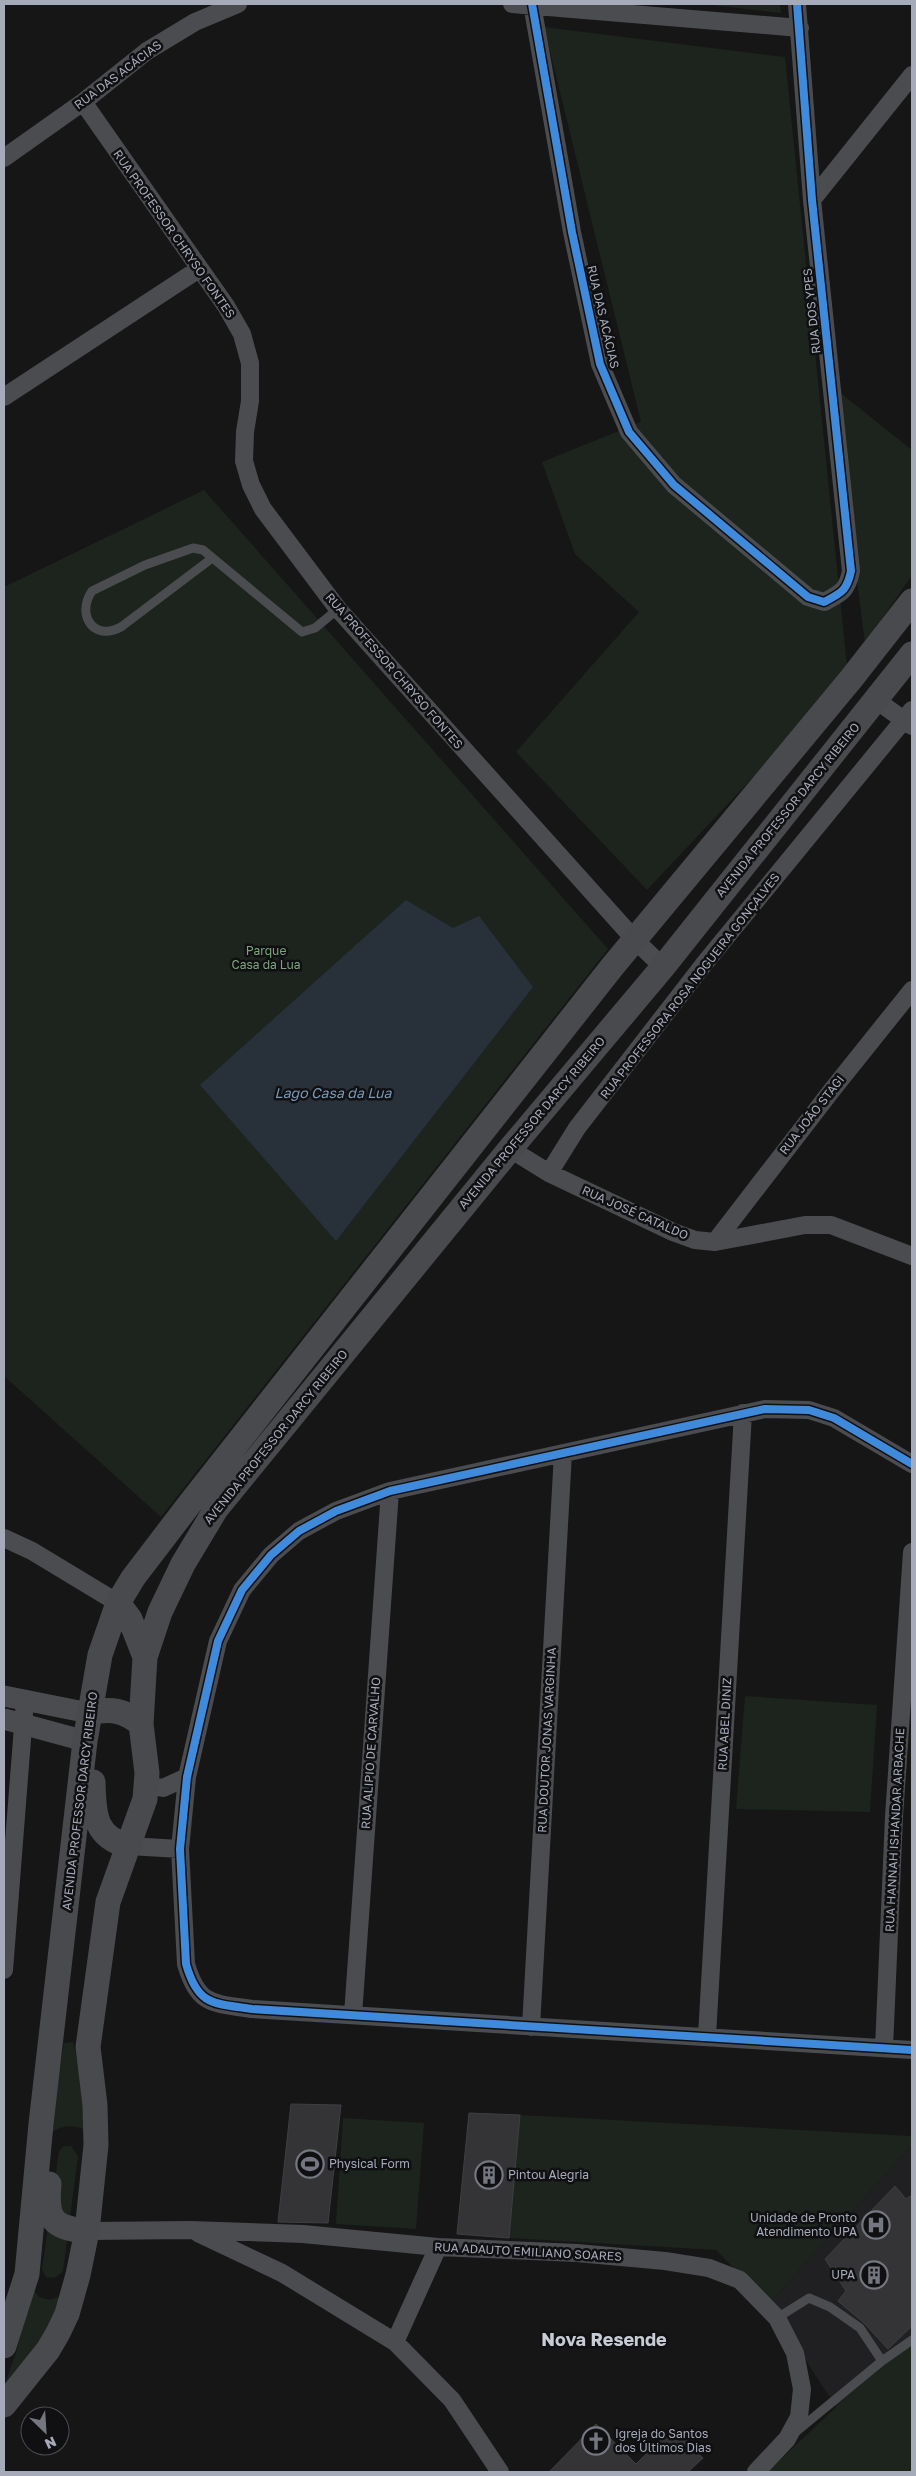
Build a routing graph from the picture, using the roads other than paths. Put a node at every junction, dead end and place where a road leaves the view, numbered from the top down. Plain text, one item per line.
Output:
1 (238, 4) edge
2 (512, 4) edge
3 (797, 4) edge
4 (532, 5) edge
5 (800, 28) junction
6 (912, 75) edge
7 (83, 102) junction
8 (4, 158) edge
9 (812, 200) junction
10 (199, 269) junction
11 (4, 397) edge
12 (211, 559) junction
13 (912, 601) edge
14 (824, 602) joint
15 (338, 609) junction
16 (912, 654) edge
17 (876, 700) junction
18 (909, 719) edge
19 (636, 941) junction
20 (663, 967) junction
21 (912, 990) edge
22 (510, 1149) junction
23 (549, 1173) junction
24 (715, 1242) junction
25 (912, 1256) edge
26 (743, 1413) junction
27 (563, 1454) junction
28 (912, 1464) edge
29 (390, 1491) junction
30 (4, 1538) edge
31 (912, 1552) edge
32 (118, 1604) junction
33 (145, 1656) junction
34 (4, 1696) edge
35 (25, 1701) junction
36 (89, 1713) junction
37 (13, 1721) edge
38 (142, 1724) junction
39 (84, 1749) junction
40 (187, 1777) junction
41 (146, 1785) junction
42 (129, 1846) junction
43 (180, 1849) junction
44 (4, 1970) edge
45 (353, 2015) junction
46 (531, 2027) junction
47 (707, 2036) junction
48 (884, 2048) junction
49 (912, 2050) edge
50 (41, 2124) junction
51 (191, 2230) junction
52 (87, 2231) junction
53 (438, 2247) junction
54 (777, 2318) junction
55 (912, 2340) edge
56 (395, 2342) junction
57 (4, 2346) edge
58 (882, 2360) junction
59 (4, 2405) edge
60 (787, 2439) junction
61 (500, 2472) edge
62 (756, 2472) edge

1 - 7 street, RUA DAS ACÁCIAS
2 - 4 street
3 - 5 street, RUA DOS YPES
4 - 5 street
4 - 14 street, RUA DAS ACÁCIAS
5 - 9 street, RUA DOS YPES
6 - 9 street
7 - 8 street, RUA DAS ACÁCIAS
7 - 10 street, RUA PROFESSOR CHRYSO FONTES
9 - 14 street, RUA DOS YPES
10 - 11 street
10 - 15 street, RUA PROFESSOR CHRYSO FONTES
12 - 12 lane
12 - 15 lane
13 - 19 main road, AVENIDA PROFESSOR DARCY RIBEIRO
15 - 19 street, RUA PROFESSOR CHRYSO FONTES
16 - 17 main road, AVENIDA PROFESSOR DARCY RIBEIRO
17 - 18 street
17 - 20 main road, AVENIDA PROFESSOR DARCY RIBEIRO
18 - 23 street, RUA PROFESSORA ROSA NOGUEIRA GONÇALVES
19 - 20 street, RUA PROFESSOR CHRYSO FONTES
19 - 32 main road, AVENIDA PROFESSOR DARCY RIBEIRO
20 - 22 main road, AVENIDA PROFESSOR DARCY RIBEIRO
21 - 24 street, RUA JOÃO STAGI
22 - 23 street, RUA JOSÉ CATALDO
22 - 33 main road, AVENIDA PROFESSOR DARCY RIBEIRO
23 - 24 street, RUA JOSÉ CATALDO
24 - 25 street, RUA JOSÉ CATALDO
26 - 27 street
26 - 28 street
26 - 47 street, RUA ABEL DINIZ
27 - 29 street
27 - 46 street, RUA DOUTOR JONAS VARGINHA
29 - 40 street
29 - 45 street, RUA ALIPIO DE CARVALHO
30 - 32 street
31 - 48 street, RUA HANNAH ISHANDAR ARBACHE
32 - 33 main road
32 - 36 main road, AVENIDA PROFESSOR DARCY RIBEIRO
33 - 38 main road, AVENIDA PROFESSOR DARCY RIBEIRO
34 - 35 street
35 - 36 street
35 - 37 street
36 - 38 main road
36 - 39 main road, AVENIDA PROFESSOR DARCY RIBEIRO
37 - 39 street
37 - 44 street
38 - 41 main road, AVENIDA PROFESSOR DARCY RIBEIRO
39 - 42 main road
39 - 50 main road, AVENIDA PROFESSOR DARCY RIBEIRO
40 - 41 street
40 - 43 street
41 - 42 main road, AVENIDA PROFESSOR DARCY RIBEIRO
42 - 43 street
42 - 52 main road, AVENIDA PROFESSOR DARCY RIBEIRO
43 - 45 street
45 - 46 street
46 - 47 street
47 - 48 street
48 - 49 street
50 - 52 main road
50 - 57 main road, AVENIDA PROFESSOR DARCY RIBEIRO
51 - 52 street, RUA ADAUTO EMILIANO SOARES
51 - 53 street, RUA ADAUTO EMILIANO SOARES
51 - 56 street
52 - 59 main road, AVENIDA PROFESSOR DARCY RIBEIRO
53 - 54 street, RUA ADAUTO EMILIANO SOARES
53 - 56 street
54 - 58 lane
54 - 60 street, RUA ADAUTO EMILIANO SOARES
55 - 58 lane
56 - 61 street
58 - 60 lane
60 - 62 street, RUA ADAUTO EMILIANO SOARES

